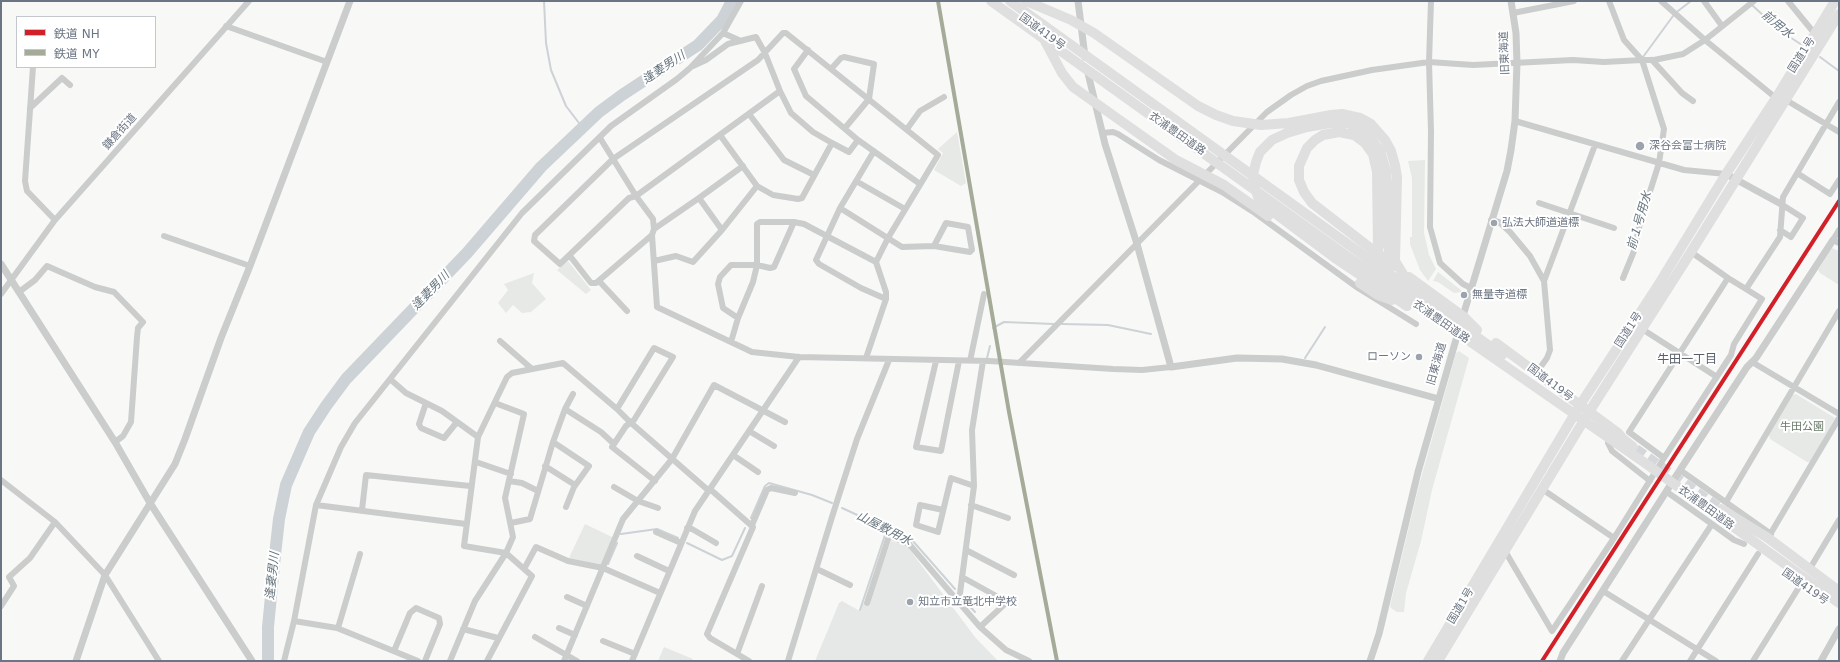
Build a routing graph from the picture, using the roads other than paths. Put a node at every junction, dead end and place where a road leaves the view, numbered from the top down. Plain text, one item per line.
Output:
1 (249, 1) edge
2 (350, 1) edge
3 (741, 1) edge
4 (991, 1) edge
5 (999, 1) edge
6 (1010, 1) edge
7 (1026, 1) edge
8 (1078, 1) edge
9 (1431, 1) edge
10 (1511, 1) edge
11 (1574, 1) edge
12 (1609, 1) edge
13 (1661, 1) edge
14 (1704, 1) edge
15 (1754, 1) edge
16 (1788, 1) edge
17 (1835, 1) edge
18 (1513, 12) junction
19 (1837, 21) edge
20 (226, 26) junction
21 (1722, 26) junction
22 (723, 33) junction
23 (1815, 34) junction
24 (1044, 39) junction
25 (741, 40) junction
26 (1705, 40) junction
27 (808, 50) junction
28 (765, 53) junction
29 (1642, 60) junction
30 (1652, 60) junction
31 (326, 62) junction
32 (1429, 62) junction
33 (1086, 63) junction
34 (1517, 63) junction
35 (34, 68) edge
36 (690, 68) junction
37 (830, 69) junction
38 (70, 85) dead end
39 (780, 91) junction
40 (944, 97) dead end
41 (1781, 99) junction
42 (869, 100) junction
43 (1693, 101) dead end
44 (1839, 102) edge
45 (30, 108) junction
46 (749, 114) junction
47 (1515, 121) junction
48 (1826, 124) junction
49 (845, 128) junction
50 (907, 129) junction
51 (1839, 132) edge
52 (1102, 134) junction
53 (720, 135) junction
54 (600, 138) junction
55 (858, 140) junction
56 (832, 143) junction
57 (1595, 145) junction
58 (874, 151) junction
59 (614, 159) junction
60 (1659, 163) junction
61 (743, 166) junction
62 (1797, 173) junction
63 (1726, 174) junction
64 (814, 175) junction
65 (1737, 179) junction
66 (1199, 180) junction
67 (1839, 180) edge
68 (856, 181) junction
69 (920, 184) junction
70 (757, 186) junction
71 (636, 196) junction
72 (699, 198) junction
73 (1539, 203) dead end
74 (1781, 204) junction
75 (840, 208) junction
76 (905, 209) junction
77 (1570, 213) junction
78 (55, 220) junction
79 (1491, 220) junction
80 (794, 222) junction
81 (1614, 228) dead end
82 (722, 230) junction
83 (1780, 230) junction
84 (1839, 230) edge
85 (653, 232) junction
86 (827, 235) junction
87 (164, 236) dead end
88 (888, 238) junction
89 (1836, 241) edge
90 (1137, 244) junction
91 (934, 246) junction
92 (1691, 252) junction
93 (570, 256) junction
94 (654, 261) junction
95 (876, 262) junction
96 (1395, 263) junction
97 (1, 264) edge
98 (757, 265) junction
99 (250, 266) junction
100 (1623, 278) dead end
101 (1728, 278) junction
102 (12, 280) junction
103 (599, 281) junction
104 (1544, 281) junction
105 (1471, 288) junction
106 (1746, 290) junction
107 (19, 292) junction
108 (1, 294) edge
109 (984, 294) dead end
110 (886, 299) junction
111 (1416, 307) junction
112 (627, 312) dead end
113 (1839, 312) edge
114 (738, 318) junction
115 (1462, 320) junction
116 (1416, 324) dead end
117 (1642, 328) junction
118 (1457, 336) junction
119 (500, 340) dead end
120 (731, 342) junction
121 (1680, 354) junction
122 (1496, 356) junction
123 (799, 357) junction
124 (866, 358) junction
125 (889, 360) junction
126 (959, 360) junction
127 (936, 361) junction
128 (970, 361) junction
129 (983, 361) junction
130 (1752, 362) junction
131 (1019, 363) junction
132 (1171, 367) junction
133 (532, 369) junction
134 (1537, 372) junction
135 (1717, 377) junction
136 (390, 378) junction
137 (1794, 388) junction
138 (573, 394) dead end
139 (1439, 398) junction
140 (426, 403) junction
141 (495, 403) junction
142 (1580, 405) junction
143 (565, 409) junction
144 (618, 409) junction
145 (762, 410) junction
146 (1589, 412) junction
147 (1839, 414) edge
148 (1573, 418) junction
149 (1839, 418) edge
150 (457, 422) junction
151 (630, 422) junction
152 (785, 422) dead end
153 (1582, 424) junction
154 (1610, 427) junction
155 (749, 431) junction
156 (1629, 432) junction
157 (478, 437) junction
158 (115, 442) junction
159 (553, 442) junction
160 (1608, 443) junction
161 (614, 444) junction
162 (774, 446) dead end
163 (1636, 449) tunnel mouth
164 (733, 455) junction
165 (1664, 458) junction
166 (672, 459) junction
167 (1630, 459) tunnel mouth
168 (476, 462) junction
169 (545, 466) junction
170 (1680, 470) junction
171 (758, 472) dead end
172 (511, 474) junction
173 (1, 480) edge
174 (509, 481) junction
175 (655, 481) junction
176 (1650, 481) junction
177 (575, 485) junction
178 (470, 486) junction
179 (974, 486) junction
180 (614, 487) dead end
181 (1542, 489) junction
182 (709, 490) junction
183 (538, 491) junction
184 (1667, 492) junction
185 (795, 493) dead end
186 (638, 501) junction
187 (150, 503) junction
188 (316, 505) junction
189 (971, 505) junction
190 (1723, 505) junction
191 (566, 507) dead end
192 (658, 508) dead end
193 (362, 510) junction
194 (944, 510) junction
195 (1008, 518) dead end
196 (1839, 520) edge
197 (55, 522) junction
198 (1713, 522) junction
199 (511, 523) junction
200 (466, 524) junction
201 (752, 526) junction
202 (687, 528) junction
203 (656, 532) dead end
204 (1769, 536) junction
205 (1614, 538) junction
206 (681, 543) junction
207 (716, 543) dead end
208 (966, 550) junction
209 (1505, 551) junction
210 (506, 553) junction
211 (360, 554) dead end
212 (1758, 554) junction
213 (637, 556) dead end
214 (603, 568) junction
215 (524, 569) junction
216 (817, 569) junction
217 (1809, 570) junction
218 (669, 571) junction
219 (105, 575) junction
220 (1014, 575) dead end
221 (962, 577) junction
222 (1801, 584) junction
223 (850, 585) dead end
224 (762, 586) dead end
225 (1603, 591) junction
226 (1839, 591) edge
227 (660, 593) junction
228 (1839, 596) edge
229 (568, 597) dead end
230 (959, 601) junction
231 (867, 603) dead end
232 (1839, 603) edge
233 (1, 606) edge
234 (587, 606) junction
235 (1839, 610) edge
236 (1650, 619) junction
237 (294, 621) junction
238 (980, 627) junction
239 (338, 628) junction
240 (559, 628) dead end
241 (463, 629) junction
242 (1839, 629) edge
243 (575, 635) junction
244 (535, 637) dead end
245 (498, 638) junction
246 (603, 641) dead end
247 (1698, 649) junction
248 (394, 651) junction
249 (635, 654) junction
250 (737, 654) junction
251 (248, 658) edge
252 (565, 658) edge
253 (76, 661) edge
254 (159, 661) edge
255 (284, 661) edge
256 (418, 661) edge
257 (425, 661) edge
258 (450, 661) edge
259 (487, 661) edge
260 (578, 661) edge
261 (632, 661) edge
262 (749, 661) edge
263 (788, 661) edge
264 (1029, 661) edge
265 (1370, 661) edge
266 (1428, 661) edge
267 (1438, 661) edge
268 (1560, 661) edge
269 (1622, 661) edge
270 (1690, 661) edge
271 (1716, 661) edge
272 (1753, 661) edge
273 (1821, 661) edge

1 - 20 street, 鎌倉街道
2 - 31 street
3 - 22 street
4 - 24 highway, 衣浦豊田道路
5 - 33 highway, 国道419号
6 - 122 highway, 衣浦豊田道路
7 - 96 highway
8 - 33 street
9 - 32 street
10 - 18 street, 旧東海道
11 - 18 street
12 - 29 street
13 - 26 street
14 - 21 street
15 - 21 street
16 - 23 street
17 - 23 highway, 国道1号
18 - 34 street, 旧東海道
19 - 41 highway, 国道1号
20 - 31 street
20 - 78 street, 鎌倉街道
21 - 26 street
22 - 25 street
22 - 36 street
23 - 41 highway, 国道1号
24 - 111 highway, 衣浦豊田道路
24 - 122 highway, 衣浦豊田道路
25 - 28 street
25 - 36 street
26 - 30 street
26 - 41 street
27 - 28 street
27 - 37 street
27 - 49 street
28 - 39 street
28 - 59 street
29 - 30 street
29 - 34 street
29 - 60 street
30 - 43 street
31 - 99 street
32 - 34 street
32 - 66 street
32 - 105 street
33 - 52 street
34 - 47 street, 旧東海道
35 - 45 street
36 - 54 street
37 - 42 street
37 - 42 street
38 - 45 street
39 - 46 street
39 - 56 street
40 - 50 street
41 - 48 street
41 - 63 highway, 国道1号
41 - 65 highway, 国道1号
42 - 49 street
42 - 50 street
44 - 48 street
45 - 78 street
46 - 53 street
46 - 64 street
47 - 57 street
47 - 79 street, 旧東海道
48 - 51 street
48 - 62 street
49 - 55 street
50 - 69 street
52 - 66 street
52 - 90 street
53 - 61 street
53 - 71 street
54 - 59 street
54 - 136 street
55 - 56 street
55 - 58 street
56 - 64 street
57 - 60 street
57 - 77 street
58 - 68 street
58 - 69 street
59 - 71 street
59 - 93 street
60 - 63 street
60 - 100 street
61 - 70 street
61 - 72 street
62 - 67 street
62 - 74 street
63 - 65 street
63 - 142 highway, 国道1号
64 - 70 street
65 - 74 street
65 - 92 highway, 国道1号
66 - 90 street
66 - 116 street
68 - 75 street
68 - 76 street
69 - 76 street
70 - 82 street
71 - 85 street
71 - 93 street
72 - 82 street
72 - 85 street
73 - 77 street
74 - 83 street
74 - 83 street
75 - 86 street
75 - 88 street
76 - 88 street
77 - 81 street
77 - 104 street
78 - 102 street, 鎌倉街道
79 - 104 street
79 - 105 street, 旧東海道
80 - 86 street
80 - 98 street
80 - 98 street
82 - 94 street
83 - 106 street
84 - 89 street
85 - 94 street
85 - 103 street
86 - 95 street
86 - 110 street
87 - 99 street
88 - 91 street
88 - 95 street
89 - 130 street
90 - 131 street
90 - 132 street
91 - 91 street
92 - 101 street
92 - 117 highway, 国道1号
93 - 103 street
94 - 120 street
95 - 110 street
96 - 115 highway, 衣浦豊田道路
96 - 122 highway, 衣浦豊田道路
97 - 102 street
98 - 114 street
98 - 114 street
99 - 187 street
101 - 106 street
101 - 121 street
102 - 107 street
102 - 108 street, 鎌倉街道
103 - 112 street
104 - 134 street
105 - 115 street, 旧東海道
106 - 135 street
107 - 158 street
107 - 158 street
109 - 128 street
110 - 124 street
111 - 118 highway, 衣浦豊田道路
111 - 122 highway, 衣浦豊田道路
113 - 137 street
114 - 120 street
115 - 118 street, 旧東海道
115 - 134 highway, 国道419号
117 - 121 street
117 - 146 highway, 国道1号
118 - 139 street, 旧東海道
118 - 148 highway, 国道419号
119 - 133 street
120 - 123 street
121 - 135 street
121 - 156 street
122 - 228 highway, 衣浦豊田道路
122 - 232 highway, 衣浦豊田道路
123 - 124 street
123 - 145 street
124 - 125 street
125 - 127 street
125 - 216 street
126 - 127 street
126 - 127 street
126 - 128 street
128 - 129 street
129 - 131 street
129 - 179 street
130 - 137 street
130 - 170 street
131 - 132 street
132 - 139 street
133 - 141 street
133 - 144 street
134 - 142 highway, 国道419号
135 - 165 street
136 - 140 street
136 - 188 street
137 - 147 street
137 - 190 street
138 - 143 street
139 - 265 street, 旧東海道
140 - 150 street
140 - 150 street
141 - 157 street
141 - 172 street
142 - 146 highway, 国道419号
142 - 148 highway, 国道1号
143 - 159 street
143 - 161 street
144 - 151 street
144 - 151 street
145 - 152 street
145 - 155 street
145 - 166 street
146 - 153 highway, 国道1号
146 - 154 highway, 国道419号
148 - 153 highway, 国道419号
148 - 266 highway, 国道1号
149 - 204 street
150 - 157 street
151 - 161 street
151 - 166 street
153 - 160 highway, 国道419号
153 - 181 highway, 国道1号
154 - 156 street
154 - 163 highway, 国道419号
155 - 162 street
155 - 164 street
156 - 165 street
157 - 168 street
158 - 187 street
159 - 169 street
159 - 177 street
160 - 167 highway, 国道419号
160 - 176 street
161 - 175 street
164 - 171 street
164 - 182 street
165 - 176 street
166 - 175 street
166 - 182 street
168 - 172 street
168 - 178 street
169 - 177 street
169 - 183 street
170 - 184 street
170 - 190 street
172 - 174 street
173 - 197 street
174 - 183 street
174 - 199 street
175 - 186 street
176 - 205 street
177 - 191 street
178 - 193 street
178 - 200 street
179 - 189 street
179 - 194 street
180 - 186 street
181 - 205 street
181 - 209 highway, 国道1号
182 - 201 street
182 - 202 street
183 - 199 street
184 - 198 street
184 - 225 street
185 - 201 street
186 - 192 street
186 - 214 street
187 - 219 street
187 - 251 street
188 - 193 street
188 - 237 street
189 - 195 street
189 - 208 street
190 - 204 highway, 国道419号
193 - 200 street
194 - 194 street
196 - 217 street
197 - 219 street
197 - 233 street
198 - 212 highway, 国道419号
198 - 236 street
199 - 210 street
200 - 210 street
201 - 250 street
202 - 206 street
202 - 207 street
203 - 206 street
204 - 212 highway
204 - 217 highway, 国道419号
205 - 209 street
206 - 218 street
208 - 220 street
208 - 221 street
209 - 267 highway, 国道1号
210 - 215 street
210 - 241 street
211 - 239 street
212 - 222 highway, 国道419号
212 - 247 street
213 - 218 street
214 - 215 street
214 - 227 street
214 - 234 street
215 - 245 street
216 - 223 street
216 - 263 street
217 - 222 highway
217 - 226 highway, 国道419号
218 - 227 street
219 - 253 street
219 - 254 street
221 - 230 street
221 - 238 street
222 - 235 highway, 国道419号
222 - 272 street
224 - 250 street
225 - 236 street
225 - 268 street
227 - 249 street
229 - 234 street
230 - 231 street
230 - 238 street
234 - 243 street
236 - 247 street
236 - 269 street
237 - 239 street
237 - 255 street
238 - 264 street
239 - 248 street
240 - 243 street
241 - 245 street
241 - 258 street
242 - 273 street
243 - 252 street
244 - 252 street
245 - 259 street
246 - 249 street
247 - 270 street
247 - 271 street
248 - 256 street
248 - 257 street
249 - 261 street
250 - 262 street
252 - 260 street

